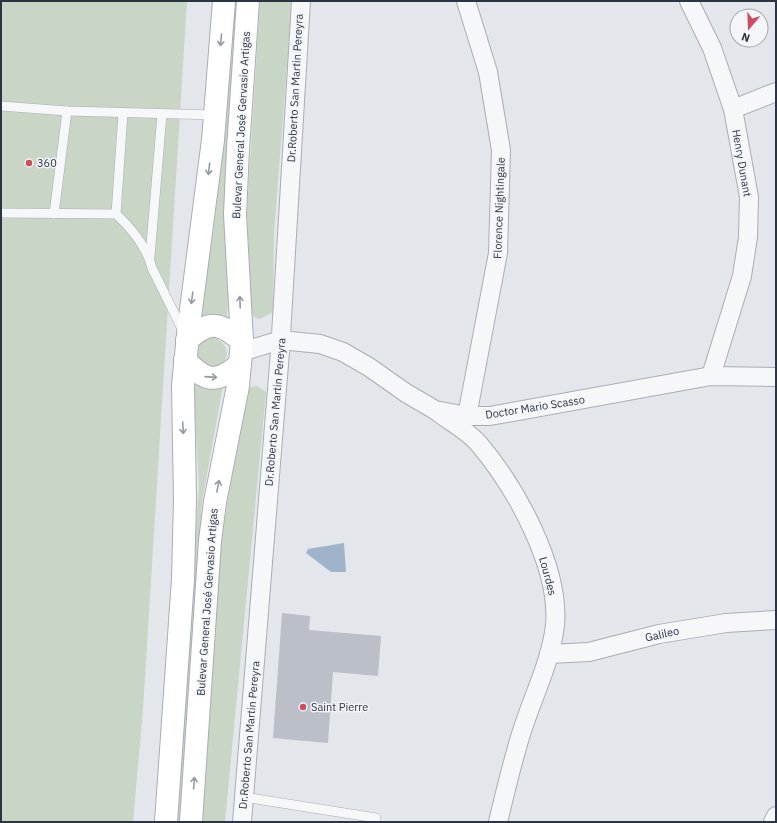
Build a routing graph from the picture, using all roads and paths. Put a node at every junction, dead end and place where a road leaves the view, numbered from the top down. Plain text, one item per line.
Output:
1 (224, 1) edge
2 (248, 1) edge
3 (301, 1) edge
4 (466, 1) edge
5 (689, 1) edge
6 (776, 92) edge
7 (1, 106) edge
8 (733, 109) junction
9 (67, 111) junction
10 (123, 113) junction
11 (162, 114) junction
12 (215, 116) junction
13 (1, 213) edge
14 (54, 214) junction
15 (116, 214) junction
16 (150, 257) junction
17 (281, 340) junction
18 (186, 350) junction
19 (241, 352) junction
20 (711, 376) junction
21 (776, 377) edge
22 (435, 410) junction
23 (467, 416) junction
24 (776, 620) edge
25 (549, 654) junction
26 (244, 797) junction
27 (776, 816) edge
28 (376, 818) dead end
29 (166, 822) edge
30 (191, 822) edge
31 (242, 822) edge
32 (498, 822) edge
33 (773, 822) edge

1 -> 12 main road
19 -> 2 main road, Bulevar General José Gervasio Artigas
3 - 17 street, Dr.Roberto San Martin Pereyra
4 - 23 street, Florence Nightingale
5 - 8 street, Henry Dunant
6 - 8 street
7 - 9 lane
8 - 20 street, Henry Dunant
9 - 10 lane
9 - 14 lane
10 - 11 lane
10 - 15 lane
11 - 12 lane
11 - 16 lane
12 -> 18 main road
13 - 14 lane
14 - 15 lane
15 - 16 lane
16 - 18 lane
17 - 19 street, Doctor Mario Scasso
17 - 22 street, Doctor Mario Scasso
17 - 26 street, Dr.Roberto San Martin Pereyra
18 - 19 main road
18 -> 19 main road
18 -> 29 main road
30 -> 19 main road, Bulevar General José Gervasio Artigas
20 - 21 street, Doctor Mario Scasso
20 - 23 street, Doctor Mario Scasso
22 - 23 street, Doctor Mario Scasso
22 - 25 street, Lourdes
24 - 25 street, Galileo
25 - 32 street, Lourdes
26 - 28 lane
26 - 31 street, Dr.Roberto San Martin Pereyra
27 - 33 street

